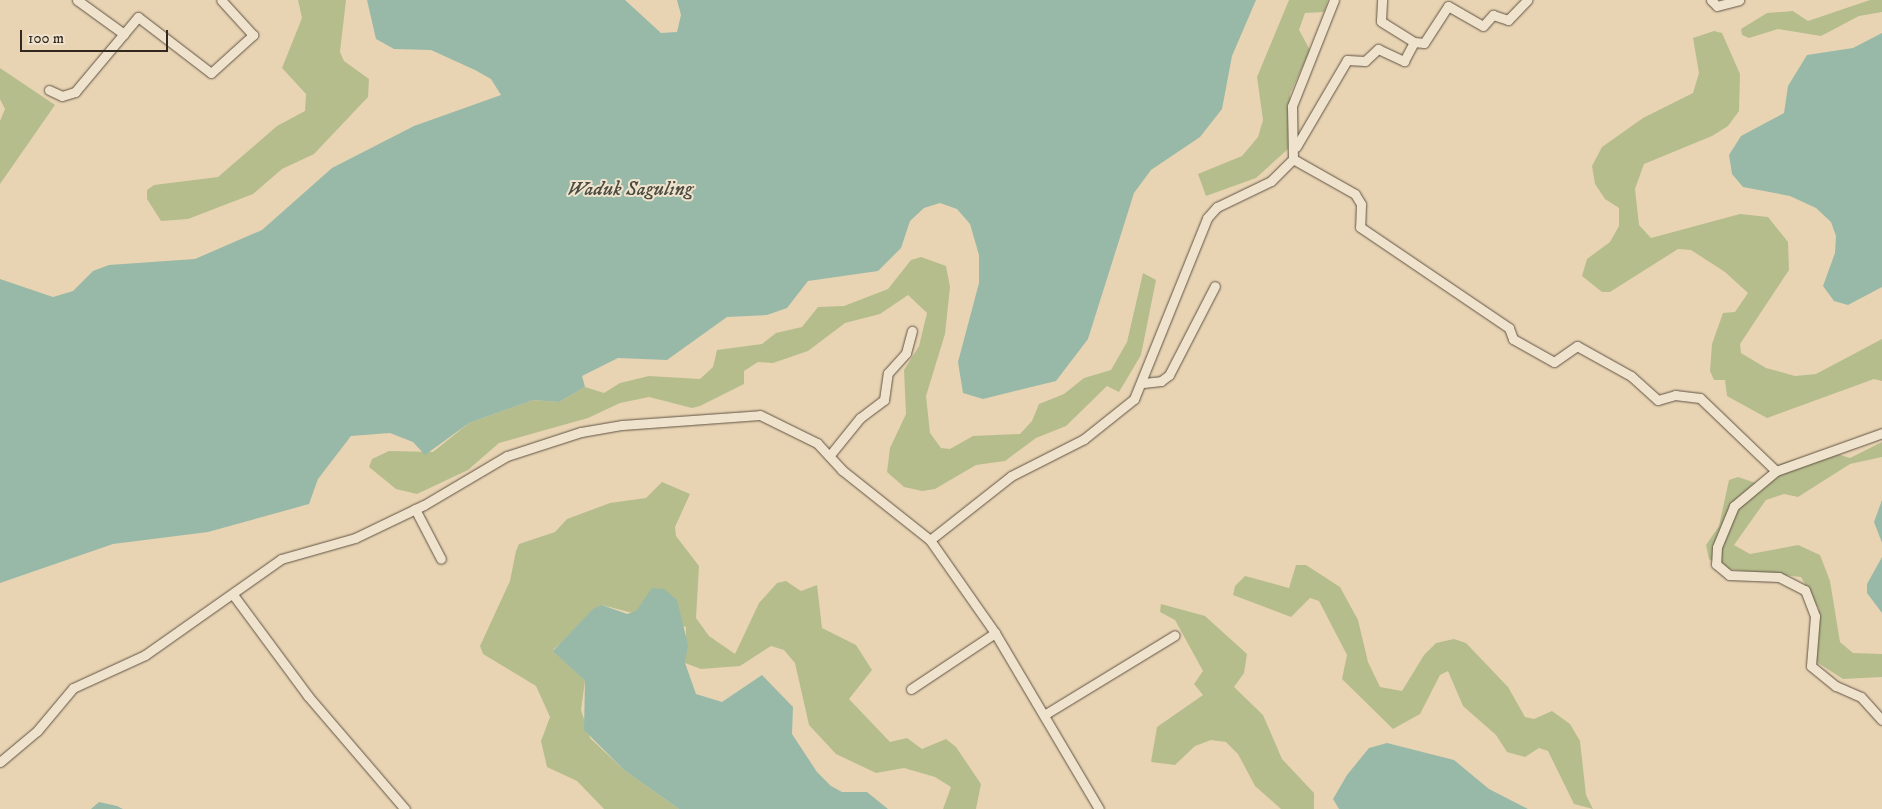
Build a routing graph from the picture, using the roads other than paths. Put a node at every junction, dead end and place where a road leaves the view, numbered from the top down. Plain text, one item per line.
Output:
1 (77, 0) edge
2 (221, 0) edge
3 (1334, 0) edge
4 (1382, 0) edge
5 (1527, 0) edge
6 (1711, 0) edge
7 (1738, 0) edge
8 (124, 34) junction
9 (1414, 42) junction
10 (49, 90) dead end
11 (1296, 147) junction
12 (1293, 159) junction
13 (1214, 286) dead end
14 (912, 331) dead end
15 (1143, 383) junction
16 (1882, 433) edge
17 (830, 456) junction
18 (1776, 471) junction
19 (415, 509) junction
20 (930, 540) junction
21 (441, 559) dead end
22 (234, 596) junction
23 (995, 633) junction
24 (1175, 635) dead end
25 (911, 689) dead end
26 (1044, 715) junction
27 (1882, 720) edge
28 (0, 762) edge
29 (405, 809) edge
30 (1099, 809) edge

1 - 8 street
2 - 8 street
3 - 11 street
4 - 9 street
5 - 9 street
6 - 7 street
8 - 10 street
9 - 11 street
11 - 12 street
12 - 15 street
12 - 18 street
13 - 15 street
14 - 17 street
15 - 20 street
16 - 18 street
17 - 19 street
17 - 20 street
18 - 27 street
19 - 21 street
19 - 22 street
20 - 23 street
22 - 28 street
22 - 29 street
23 - 25 street
23 - 26 street
24 - 26 street
26 - 30 street

